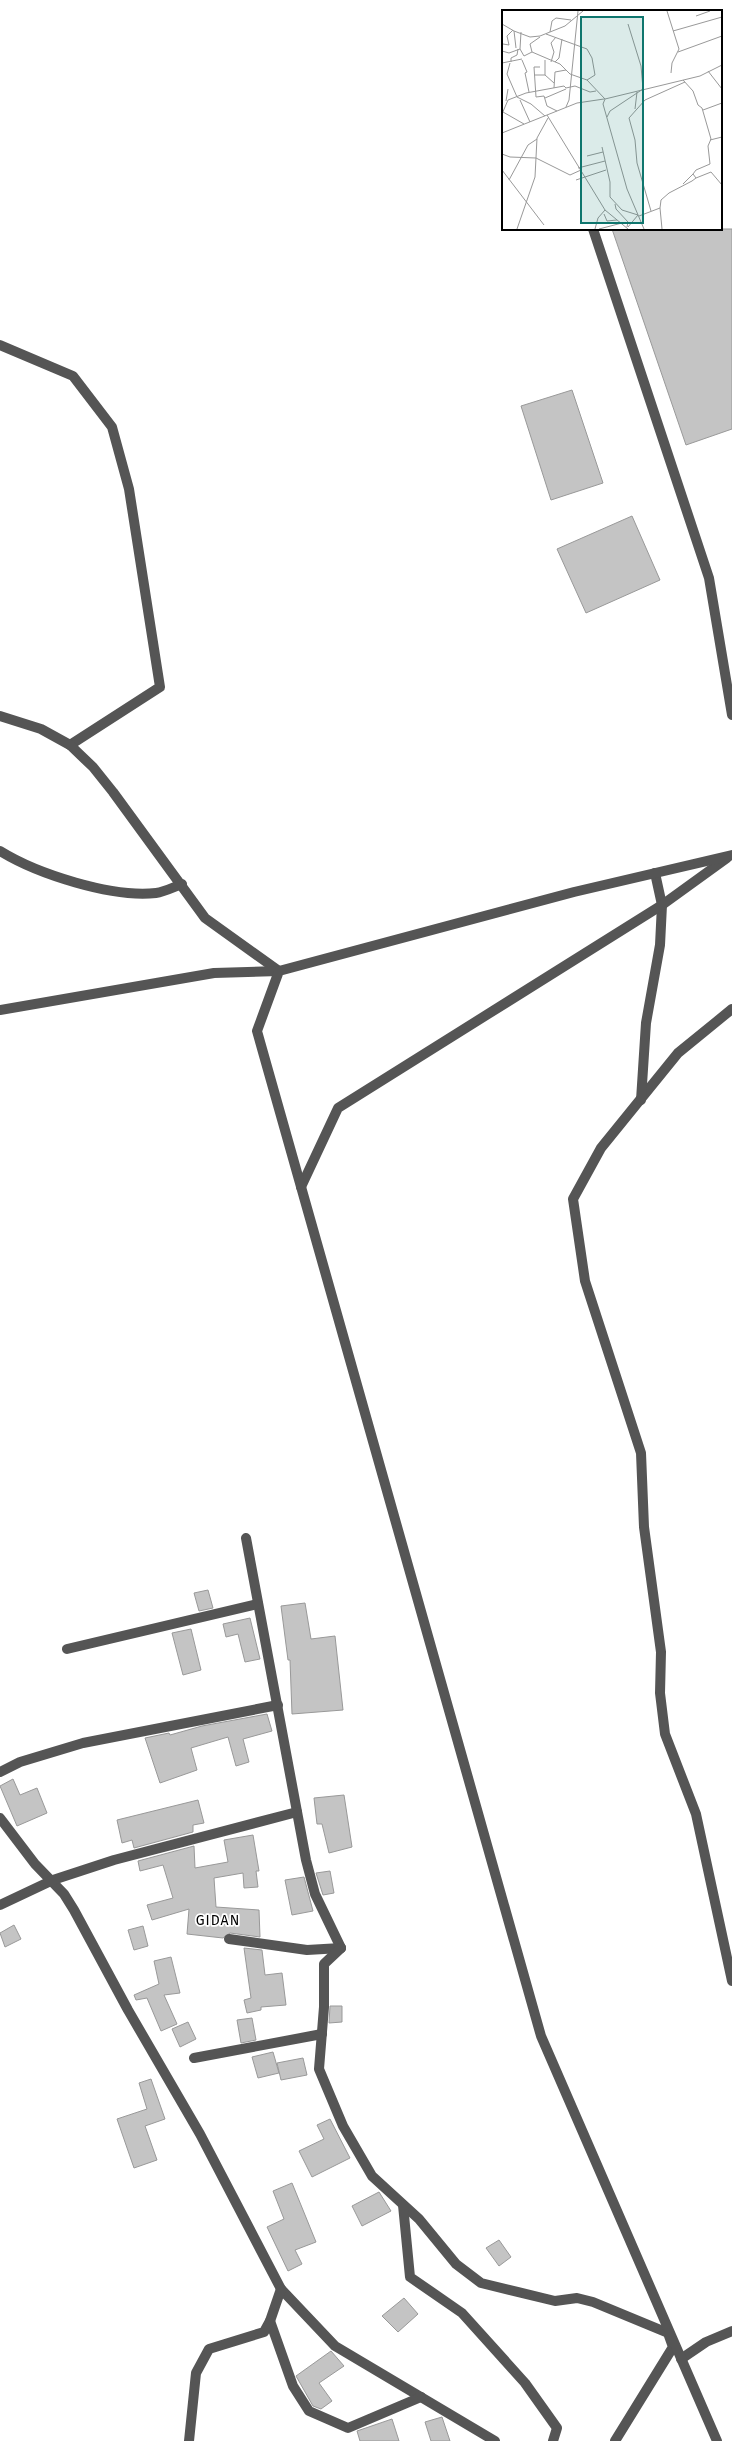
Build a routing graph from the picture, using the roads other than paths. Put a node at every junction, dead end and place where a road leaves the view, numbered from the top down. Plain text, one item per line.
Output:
1 (593, 230) edge
2 (0, 345) edge
3 (732, 715) edge
4 (0, 716) edge
5 (70, 745) junction
6 (0, 852) edge
7 (732, 855) edge
8 (655, 873) junction
9 (182, 884) junction
10 (662, 905) junction
11 (278, 971) junction
12 (732, 1009) edge
13 (0, 1010) edge
14 (641, 1100) junction
15 (301, 1187) junction
16 (246, 1538) dead end
17 (258, 1604) junction
18 (67, 1649) dead end
19 (278, 1705) junction
20 (0, 1772) edge
21 (297, 1812) junction
22 (0, 1818) edge
23 (53, 1880) junction
24 (0, 1905) edge
25 (229, 1939) dead end
26 (341, 1948) junction
27 (732, 1981) edge
28 (322, 2034) junction
29 (194, 2058) dead end
30 (403, 2205) junction
31 (281, 2289) junction
32 (270, 2321) junction
33 (732, 2331) edge
34 (672, 2340) junction
35 (681, 2359) junction
36 (421, 2397) junction
37 (189, 2441) edge
38 (491, 2441) edge
39 (553, 2441) edge
40 (615, 2441) edge
41 (717, 2441) edge

1 - 3 street
2 - 5 street
4 - 5 street
5 - 9 street
6 - 9 street
7 - 8 street
7 - 10 street
8 - 10 street
8 - 11 street
9 - 11 street
10 - 14 street
10 - 15 street
11 - 13 street
11 - 15 street
12 - 14 street
14 - 27 street
15 - 34 street
16 - 17 street
17 - 18 street
17 - 19 street
19 - 20 street
19 - 21 street
21 - 23 street
21 - 26 street
22 - 23 street
23 - 24 street
23 - 31 street
25 - 26 street
26 - 28 street
28 - 29 street
28 - 30 street
30 - 34 street
30 - 39 street
31 - 32 street
31 - 36 street
32 - 36 street
32 - 37 street
33 - 35 street
34 - 35 street
34 - 40 street
35 - 41 street
36 - 38 street

